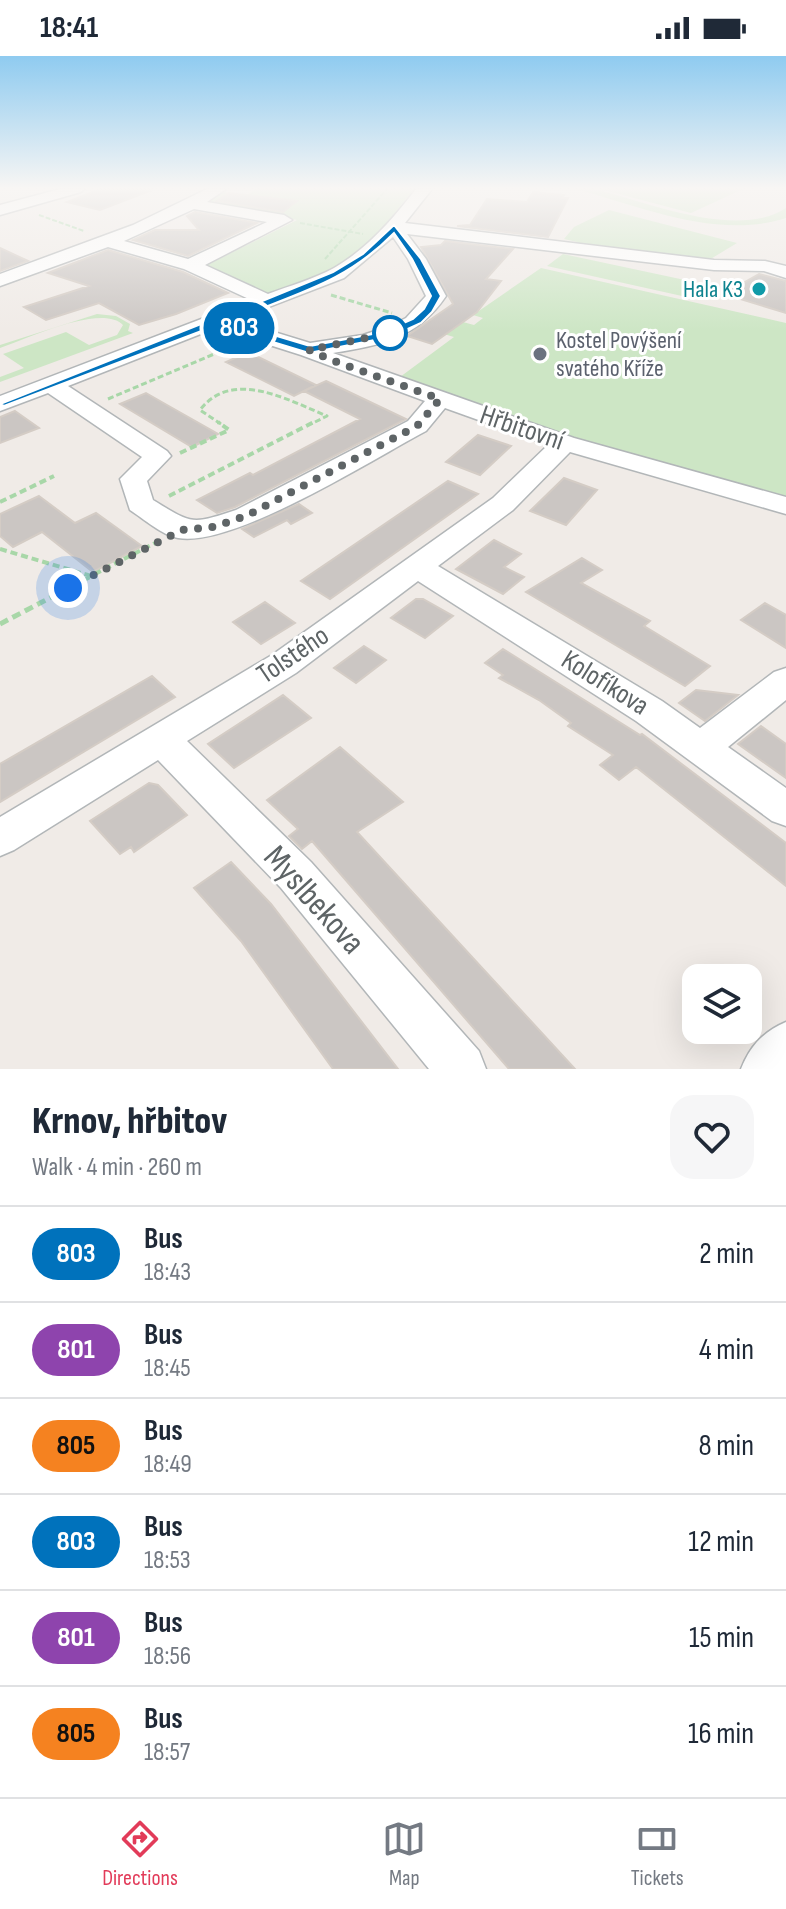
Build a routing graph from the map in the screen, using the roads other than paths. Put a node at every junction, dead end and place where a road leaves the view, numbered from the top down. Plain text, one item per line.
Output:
1 (121, 236) edge
2 (250, 236) edge
3 (385, 236) edge
4 (393, 236) edge
5 (422, 236) edge
6 (108, 242) junction
7 (190, 265) junction
8 (786, 272) edge
9 (0, 280) edge
10 (270, 302) junction
11 (216, 321) junction
12 (309, 350) junction
13 (51, 385) junction
14 (440, 399) junction
15 (0, 404) edge
16 (565, 443) junction
17 (786, 506) edge
18 (418, 567) junction
19 (786, 681) edge
20 (160, 738) junction
21 (700, 749) junction
22 (786, 809) edge
23 (0, 838) edge
24 (786, 1047) edge
25 (461, 1069) edge
26 (766, 1069) edge

1 - 6 street
2 - 7 street
3 - 10 street
4 - 12 street
5 - 8 street
6 - 7 street
6 - 9 street
7 - 10 street
10 - 11 street
11 - 12 street, Hřbitovní
11 - 13 street
12 - 14 street, Hřbitovní
13 - 14 street
13 - 15 street
14 - 16 street, Hřbitovní
16 - 17 street, Hřbitovní
16 - 18 street, Tolstého
18 - 20 street, Tolstého
18 - 21 street, Kolofíkova
19 - 21 street
20 - 23 street, Tolstého
20 - 25 street, Myslbekova
21 - 22 street, Kolofíkova
24 - 26 street

